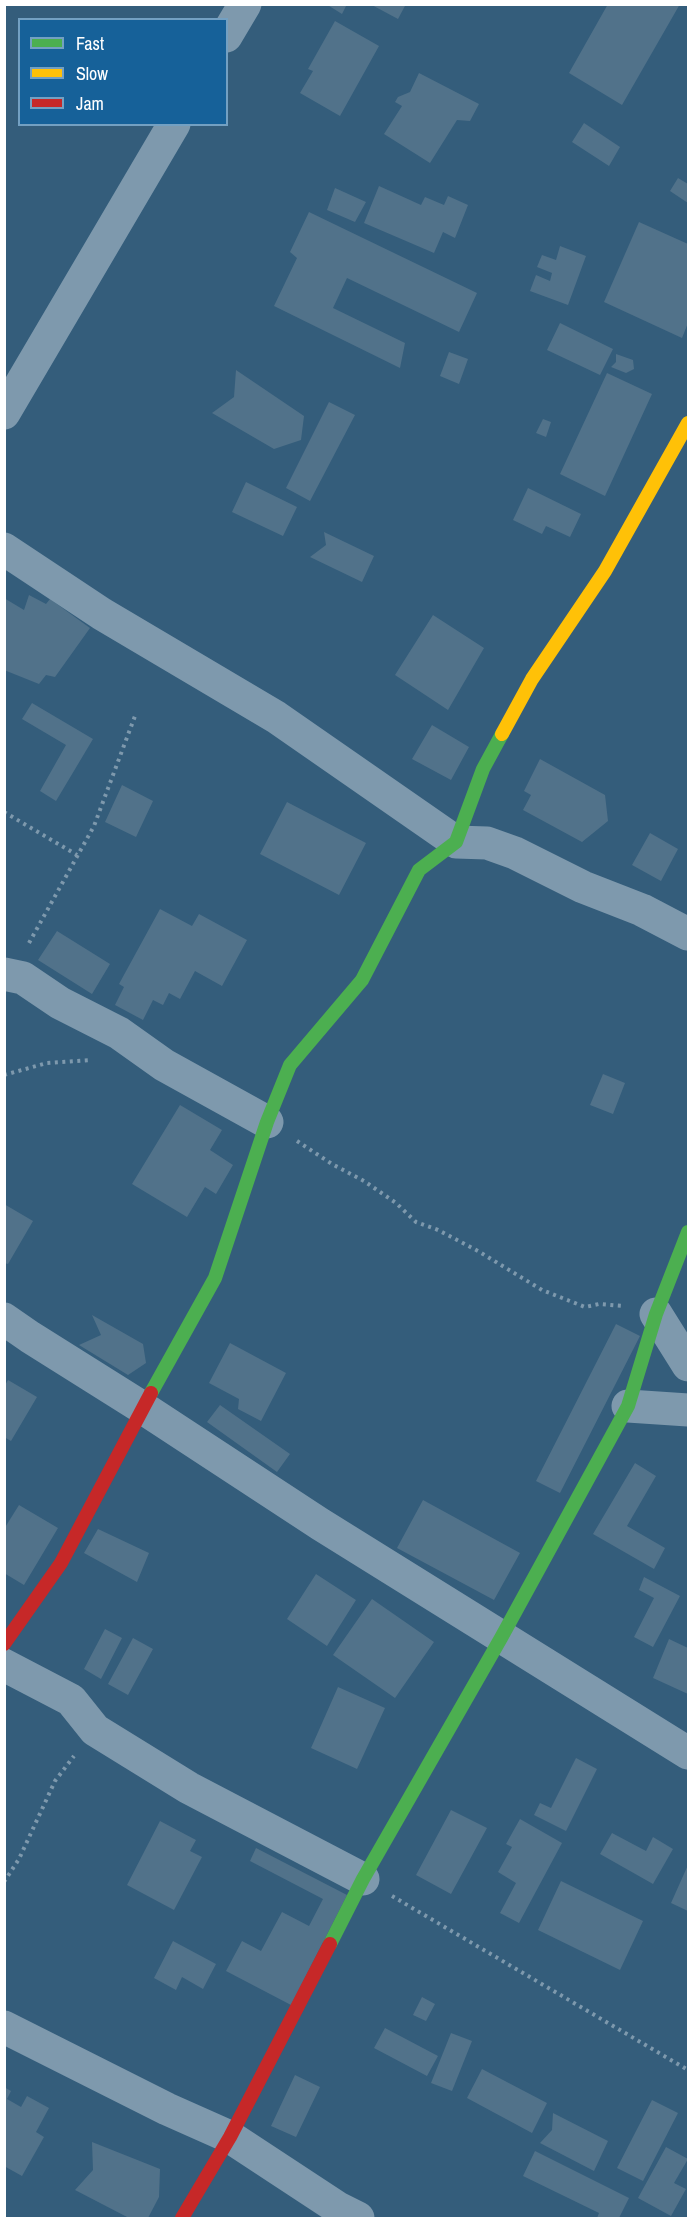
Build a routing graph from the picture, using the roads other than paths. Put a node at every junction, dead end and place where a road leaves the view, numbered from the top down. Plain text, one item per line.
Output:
1 (245, 4) edge
2 (228, 33) edge
3 (173, 126) edge
4 (4, 412) edge
5 (688, 423) edge
6 (4, 549) edge
7 (456, 842) junction
8 (688, 934) edge
9 (14, 976) edge
10 (267, 1122) junction
11 (688, 1232) edge
12 (656, 1314) junction
13 (4, 1319) edge
14 (688, 1365) edge
15 (628, 1406) junction
16 (143, 1408) junction
17 (688, 1410) edge
18 (501, 1638) junction
19 (4, 1644) edge
20 (4, 1665) edge
21 (688, 1753) edge
22 (363, 1879) junction
23 (4, 2027) edge
24 (230, 2137) junction
25 (182, 2218) edge
26 (358, 2218) edge

1 - 2 street
3 - 4 street
5 - 7 street
6 - 7 street
7 - 8 street
7 - 10 street
9 - 10 street
10 - 16 street
11 - 12 street
12 - 14 street
12 - 15 street
13 - 16 street
15 - 17 street
15 - 18 street
16 - 18 street
16 - 19 street
18 - 21 street
18 - 22 street
20 - 22 street
22 - 24 street
23 - 24 street
24 - 25 street
24 - 26 street

